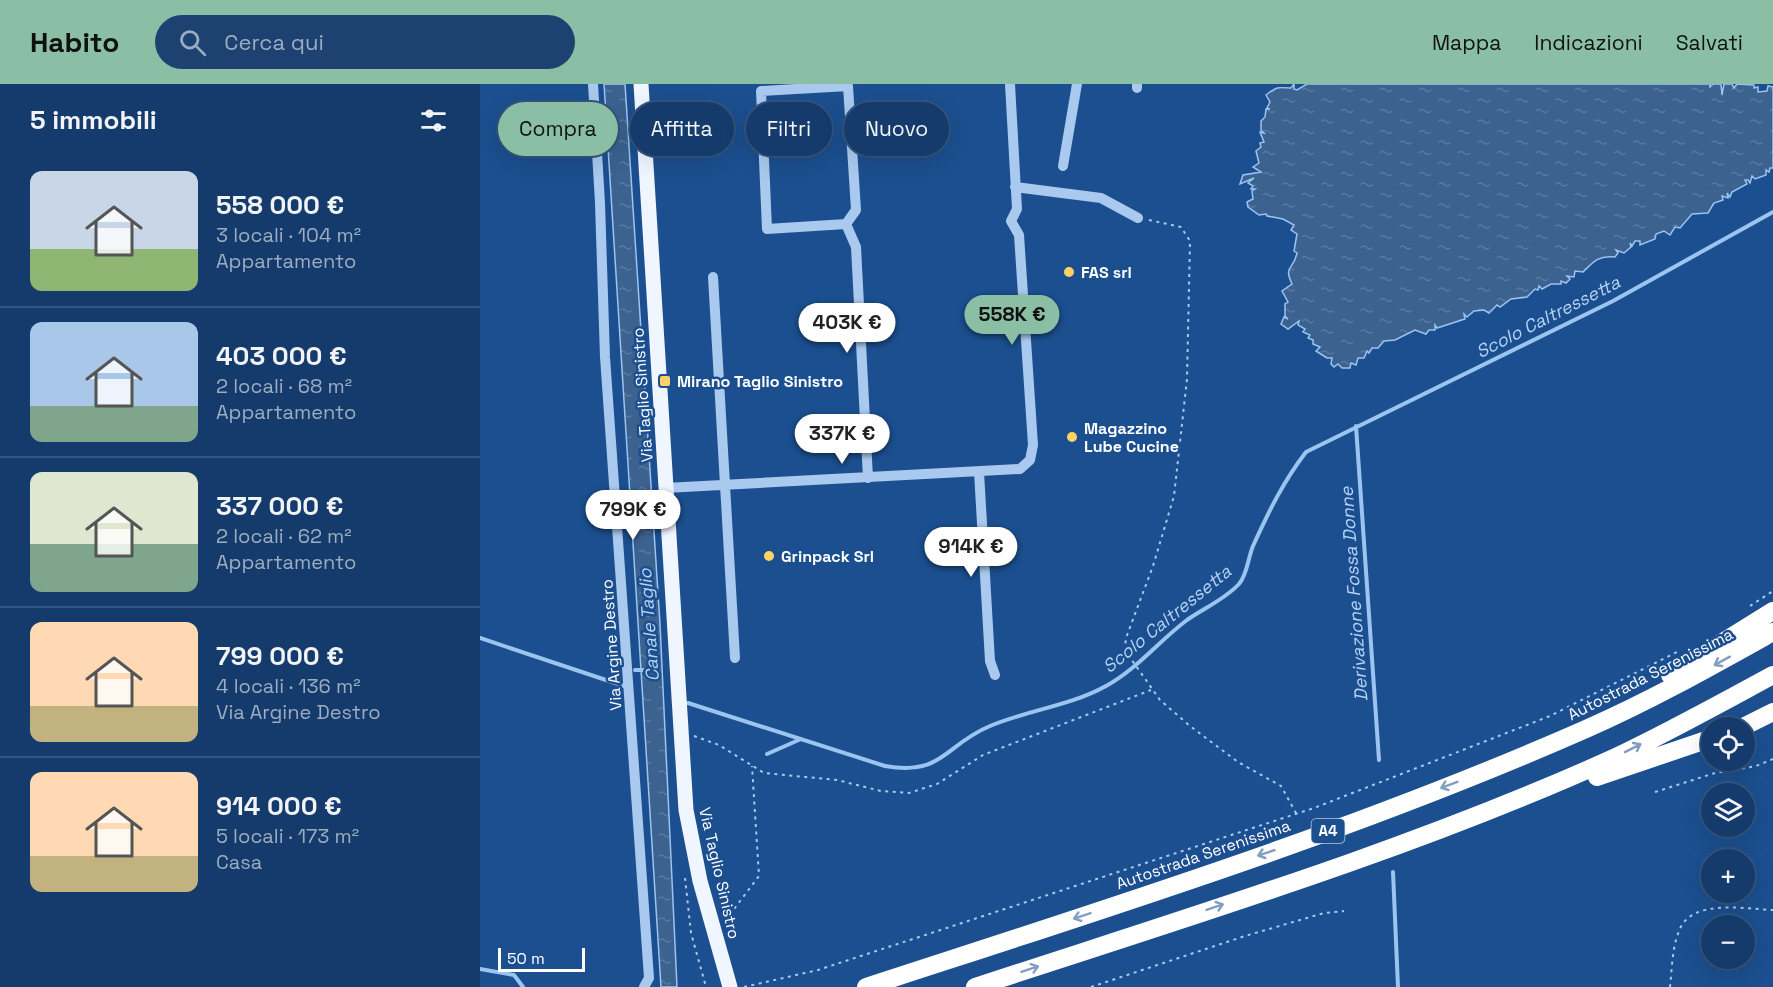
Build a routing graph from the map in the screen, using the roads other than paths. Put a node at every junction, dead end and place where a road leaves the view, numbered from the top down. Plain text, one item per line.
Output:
1 (592, 84) edge
2 (641, 84) edge
3 (1010, 84) edge
4 (1077, 84) edge
5 (1063, 166) dead end
6 (1015, 187) junction
7 (1138, 218) road end
8 (846, 224) junction
9 (713, 277) dead end
10 (979, 471) junction
11 (867, 478) junction
12 (725, 485) junction
13 (665, 488) junction
14 (1773, 611) edge
15 (1773, 632) edge
16 (735, 658) dead end
17 (995, 675) dead end
18 (1773, 675) edge
19 (1773, 712) edge
20 (1755, 721) edge
21 (1701, 742) edge
22 (1481, 773) junction
23 (1315, 874) junction
24 (735, 983) edge
25 (644, 987) edge
26 (866, 987) edge
27 (975, 987) edge

1 - 25 street, Via Argine Destro
2 - 13 main road, Via Taglio Sinistro
3 - 6 street
4 - 5 street
6 - 7 street
6 - 10 street
8 - 8 street
8 - 11 street
9 - 12 street
10 - 11 street
10 - 17 street
11 - 12 street
12 - 13 street
12 - 16 street
13 - 24 main road, Via Taglio Sinistro
14 - 22 highway
15 -> 22 highway, Autostrada Serenissima / A4
23 -> 18 highway, A4
19 - 20 highway
21 - 23 highway
22 -> 26 highway, Autostrada Serenissima / A4
27 -> 23 highway, A4

